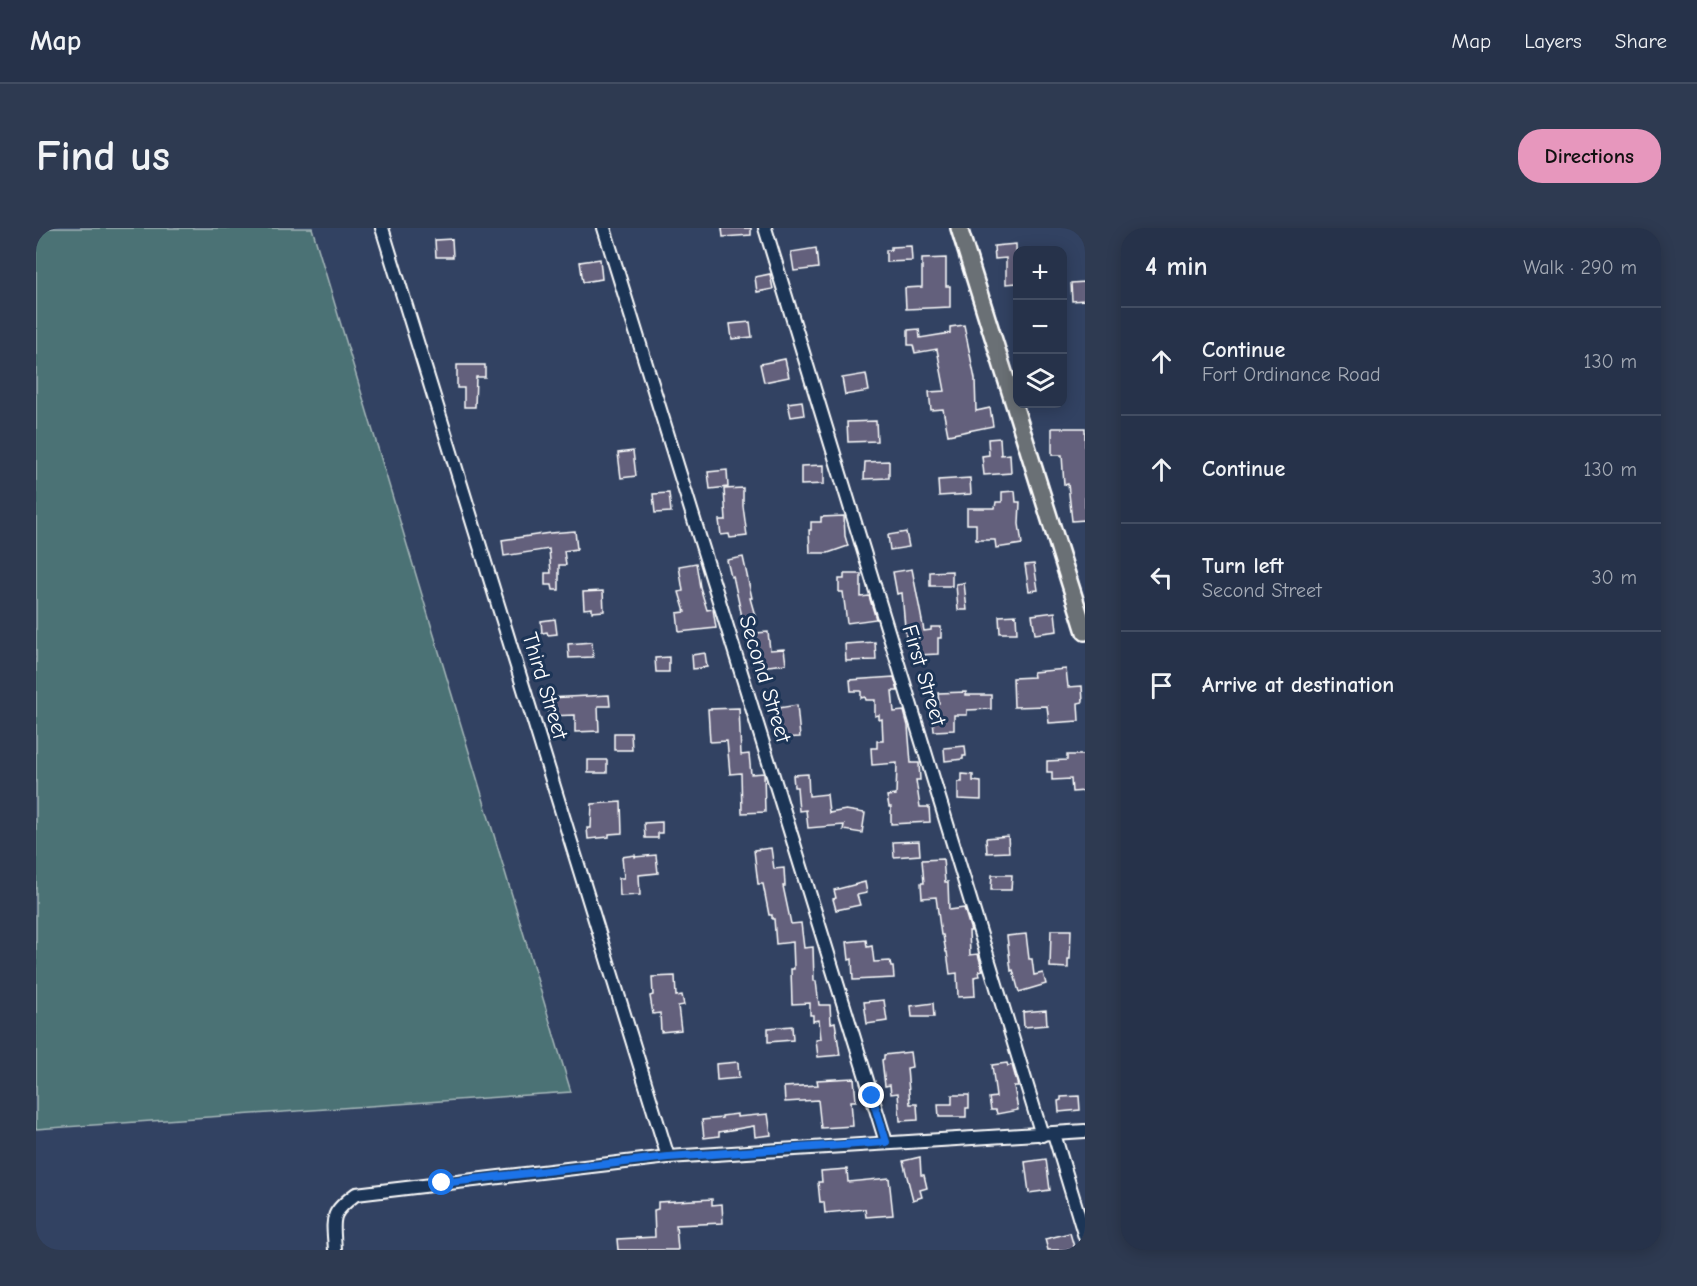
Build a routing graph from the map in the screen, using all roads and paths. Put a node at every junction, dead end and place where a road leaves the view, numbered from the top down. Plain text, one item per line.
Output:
1 (382, 228) edge
2 (604, 228) edge
3 (765, 228) edge
4 (959, 228) edge
5 (1085, 632) edge
6 (1085, 1131) edge
7 (1048, 1134) junction
8 (886, 1142) junction
9 (668, 1157) junction
10 (1085, 1237) edge
11 (335, 1250) edge

1 - 9 street, Third Street
2 - 8 street, Second Street
3 - 7 street, First Street
4 - 5 main road
6 - 7 street
7 - 8 street
7 - 10 street, First Street
8 - 9 street
9 - 11 street

